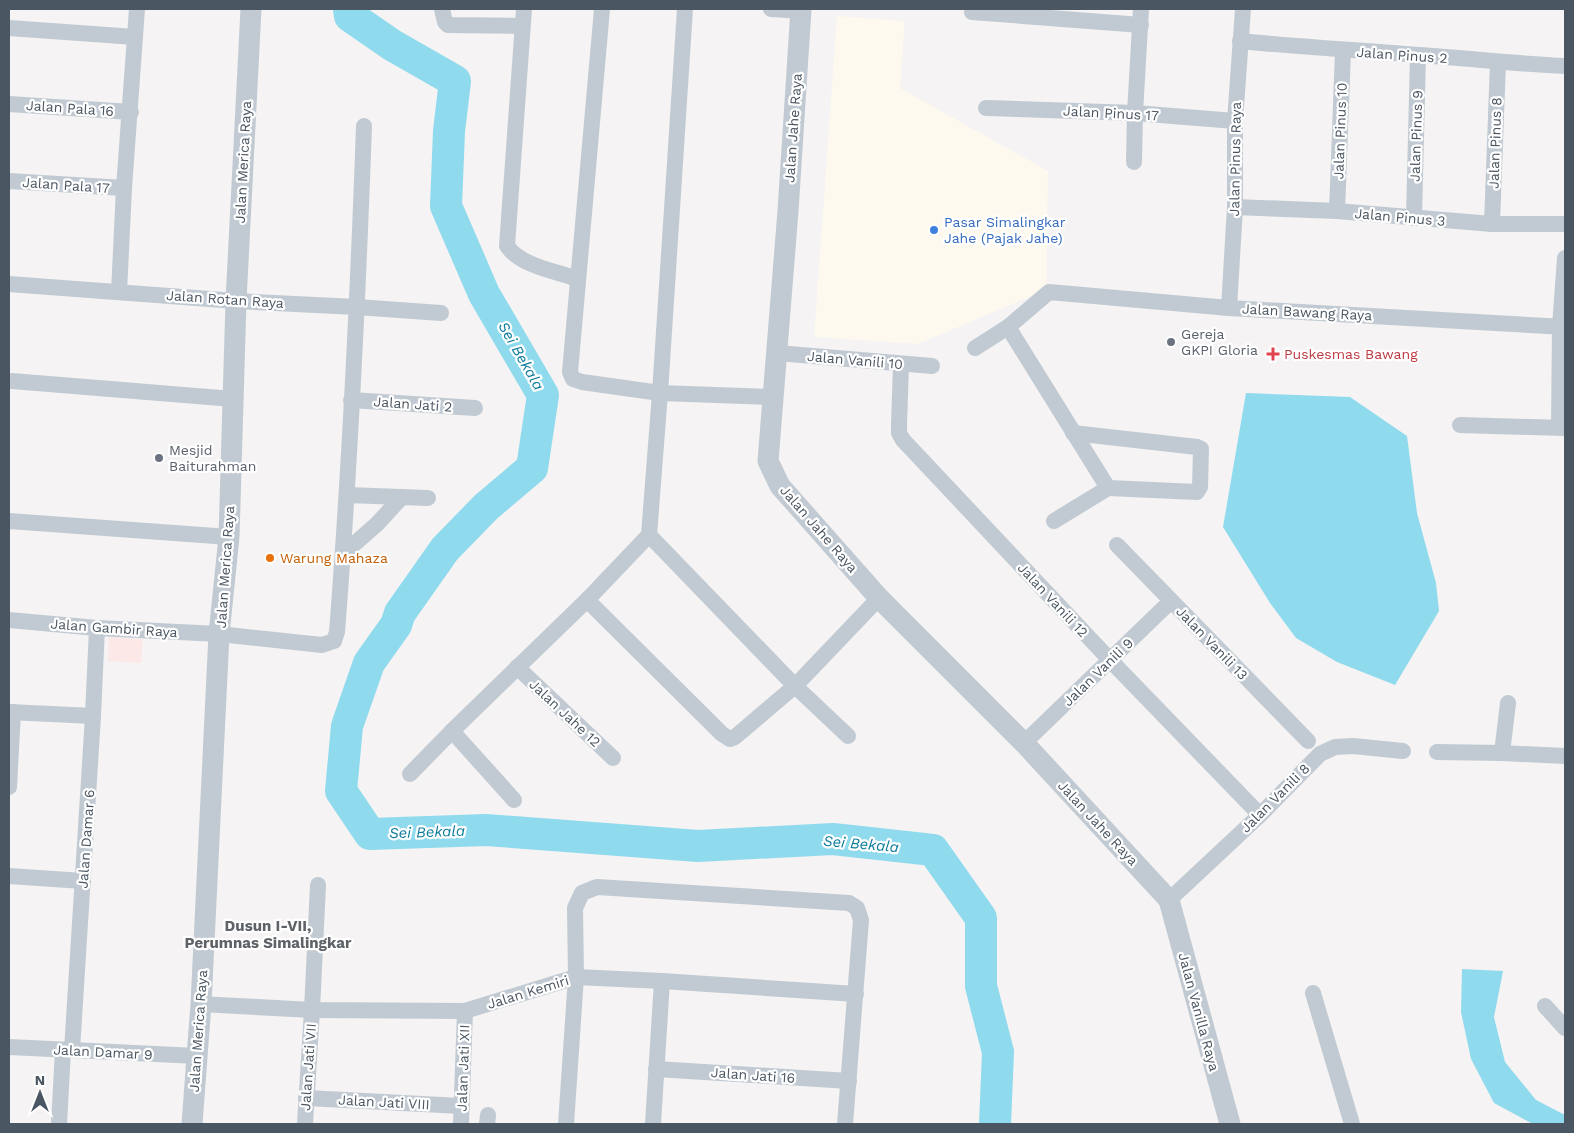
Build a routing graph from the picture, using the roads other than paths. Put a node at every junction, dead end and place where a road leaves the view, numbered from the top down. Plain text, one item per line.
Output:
1 (137, 9) edge
2 (251, 9) edge
3 (442, 9) edge
4 (524, 9) edge
5 (602, 9) edge
6 (685, 9) edge
7 (771, 9) edge
8 (1243, 9) edge
9 (801, 10) edge
10 (972, 12) dead end
11 (1141, 17) edge
12 (522, 26) junction
13 (9, 28) edge
14 (135, 37) junction
15 (1240, 41) junction
16 (1343, 51) junction
17 (1418, 55) junction
18 (1498, 62) junction
19 (1565, 66) edge
20 (9, 104) edge
21 (986, 108) dead end
22 (130, 112) junction
23 (1134, 113) junction
24 (1234, 121) junction
25 (364, 126) dead end
26 (1134, 162) dead end
27 (9, 181) edge
28 (124, 188) junction
29 (1234, 207) junction
30 (1337, 211) junction
31 (1414, 218) junction
32 (1492, 224) junction
33 (1565, 224) edge
34 (1565, 258) edge
35 (578, 278) junction
36 (9, 284) edge
37 (119, 292) junction
38 (236, 301) junction
39 (357, 307) junction
40 (1229, 308) junction
41 (441, 313) dead end
42 (1008, 327) junction
43 (1563, 327) edge
44 (974, 348) dead end
45 (777, 353) junction
46 (901, 364) junction
47 (932, 366) dead end
48 (12, 381) dead end
49 (660, 393) junction
50 (773, 397) junction
51 (233, 399) junction
52 (351, 400) junction
53 (475, 408) dead end
54 (1460, 425) dead end
55 (1562, 428) edge
56 (1073, 433) junction
57 (1108, 488) junction
58 (347, 494) junction
59 (401, 498) junction
60 (428, 498) dead end
61 (9, 521) edge
62 (1054, 521) dead end
63 (649, 535) junction
64 (229, 537) junction
65 (1117, 545) dead end
66 (343, 554) junction
67 (880, 598) junction
68 (587, 600) junction
69 (1171, 601) junction
70 (9, 620) edge
71 (97, 628) junction
72 (219, 634) junction
73 (1110, 660) junction
74 (517, 667) junction
75 (795, 686) junction
76 (1508, 703) dead end
77 (11, 712) edge
78 (93, 716) junction
79 (452, 731) junction
80 (848, 736) dead end
81 (1308, 741) dead end
82 (1024, 743) junction
83 (1403, 750) dead end
84 (1438, 752) dead end
85 (1502, 753) junction
86 (1565, 756) edge
87 (613, 758) dead end
88 (410, 774) dead end
89 (9, 787) edge
90 (514, 800) dead end
91 (1260, 815) junction
92 (9, 876) edge
93 (83, 881) junction
94 (318, 885) dead end
95 (1169, 900) junction
96 (576, 977) junction
97 (662, 981) junction
98 (1313, 993) dead end
99 (856, 994) junction
100 (201, 1004) junction
101 (1545, 1006) dead end
102 (312, 1010) junction
103 (465, 1011) junction
104 (1565, 1028) edge
105 (9, 1047) edge
106 (68, 1050) junction
107 (197, 1056) junction
108 (656, 1069) junction
109 (849, 1081) junction
110 (306, 1098) junction
111 (461, 1106) junction
112 (59, 1124) edge
113 (192, 1124) edge
114 (305, 1124) edge
115 (461, 1124) edge
116 (566, 1124) edge
117 (653, 1124) edge
118 (846, 1124) edge
119 (1230, 1124) edge
120 (1352, 1124) edge

1 - 14 street
2 - 38 street, Jalan Merica Raya
3 - 12 street
4 - 12 street
5 - 35 street
6 - 49 street
7 - 9 street
8 - 15 street, Jalan Pinus Raya
9 - 45 street, Jalan Jahe Raya
10 - 11 street
11 - 23 street
12 - 35 street
13 - 14 street
14 - 22 street
15 - 16 street, Jalan Pinus 2
15 - 24 street, Jalan Pinus Raya
16 - 17 street, Jalan Pinus 2
16 - 30 street, Jalan Pinus 10
17 - 18 street, Jalan Pinus 2
17 - 31 street, Jalan Pinus 9
18 - 19 street, Jalan Pinus 2
18 - 32 street, Jalan Pinus 8
20 - 22 street, Jalan Pala 16
21 - 23 street, Jalan Pinus 17
22 - 28 street
23 - 24 street, Jalan Pinus 17
23 - 26 street
24 - 29 street, Jalan Pinus Raya
25 - 39 street
27 - 28 street, Jalan Pala 17
28 - 37 street
29 - 30 street, Jalan Pinus 3
29 - 40 street, Jalan Pinus Raya
30 - 31 street, Jalan Pinus 3
31 - 32 street, Jalan Pinus 3
32 - 33 street, Jalan Pinus 3
34 - 43 street
35 - 49 street
36 - 37 street, Jalan Rotan Raya
37 - 38 street, Jalan Rotan Raya
38 - 39 street, Jalan Rotan Raya
38 - 51 street, Jalan Merica Raya
39 - 41 street, Jalan Rotan Raya
39 - 52 street
40 - 42 street, Jalan Bawang Raya
40 - 43 street, Jalan Bawang Raya
42 - 44 street
42 - 56 street
43 - 55 street
45 - 46 street, Jalan Vanili 10
45 - 50 street, Jalan Jahe Raya
46 - 47 street, Jalan Vanili 10
46 - 73 street, Jalan Vanili 12
48 - 51 street
49 - 50 street
49 - 63 street
50 - 67 street, Jalan Jahe Raya
51 - 64 street, Jalan Merica Raya
52 - 53 street, Jalan Jati 2
52 - 58 street
54 - 55 street
56 - 57 street
56 - 57 street
57 - 62 street
58 - 59 street
58 - 66 street
59 - 60 street
59 - 66 street
61 - 64 street
63 - 68 street
63 - 75 street
64 - 72 street, Jalan Merica Raya
65 - 69 street, Jalan Vanili 13
66 - 72 street, Jalan Gambir Raya
67 - 75 street
67 - 82 street, Jalan Jahe Raya
68 - 74 street
68 - 75 street
69 - 73 street, Jalan Vanili 9
69 - 81 street, Jalan Vanili 13
70 - 71 street, Jalan Gambir Raya
71 - 72 street, Jalan Gambir Raya
71 - 78 street, Jalan Damar 6
72 - 100 street, Jalan Merica Raya
73 - 82 street, Jalan Vanili 9
73 - 91 street, Jalan Vanili 12
74 - 79 street
74 - 87 street, Jalan Jahe 12
75 - 80 street
76 - 85 street
77 - 78 street
77 - 89 street
78 - 93 street, Jalan Damar 6
79 - 88 street
79 - 90 street
82 - 95 street, Jalan Jahe Raya
83 - 91 street, Jalan Vanili 8
84 - 85 street
85 - 86 street
91 - 95 street, Jalan Vanili 8
92 - 93 street
93 - 106 street, Jalan Damar 6
94 - 102 street, Jalan Jati VII
95 - 119 street, Jalan Vanilla Raya
96 - 97 street, Jalan Kemiri
96 - 99 street
96 - 103 street, Jalan Kemiri
96 - 116 street
97 - 99 street, Jalan Kemiri
97 - 108 street
98 - 120 street
99 - 109 street
100 - 102 street, Jalan Kemiri
100 - 107 street, Jalan Merica Raya
101 - 104 street
102 - 103 street, Jalan Kemiri
102 - 110 street, Jalan Jati VII
103 - 111 street, Jalan Jati XII
105 - 106 street, Jalan Damar 9
106 - 107 street, Jalan Damar 9
106 - 112 street, Jalan Damar 6
107 - 113 street, Jalan Merica Raya
108 - 109 street, Jalan Jati 16
108 - 117 street
109 - 118 street
110 - 111 street, Jalan Jati VIII
110 - 114 street, Jalan Jati VII
111 - 115 street, Jalan Jati XII

